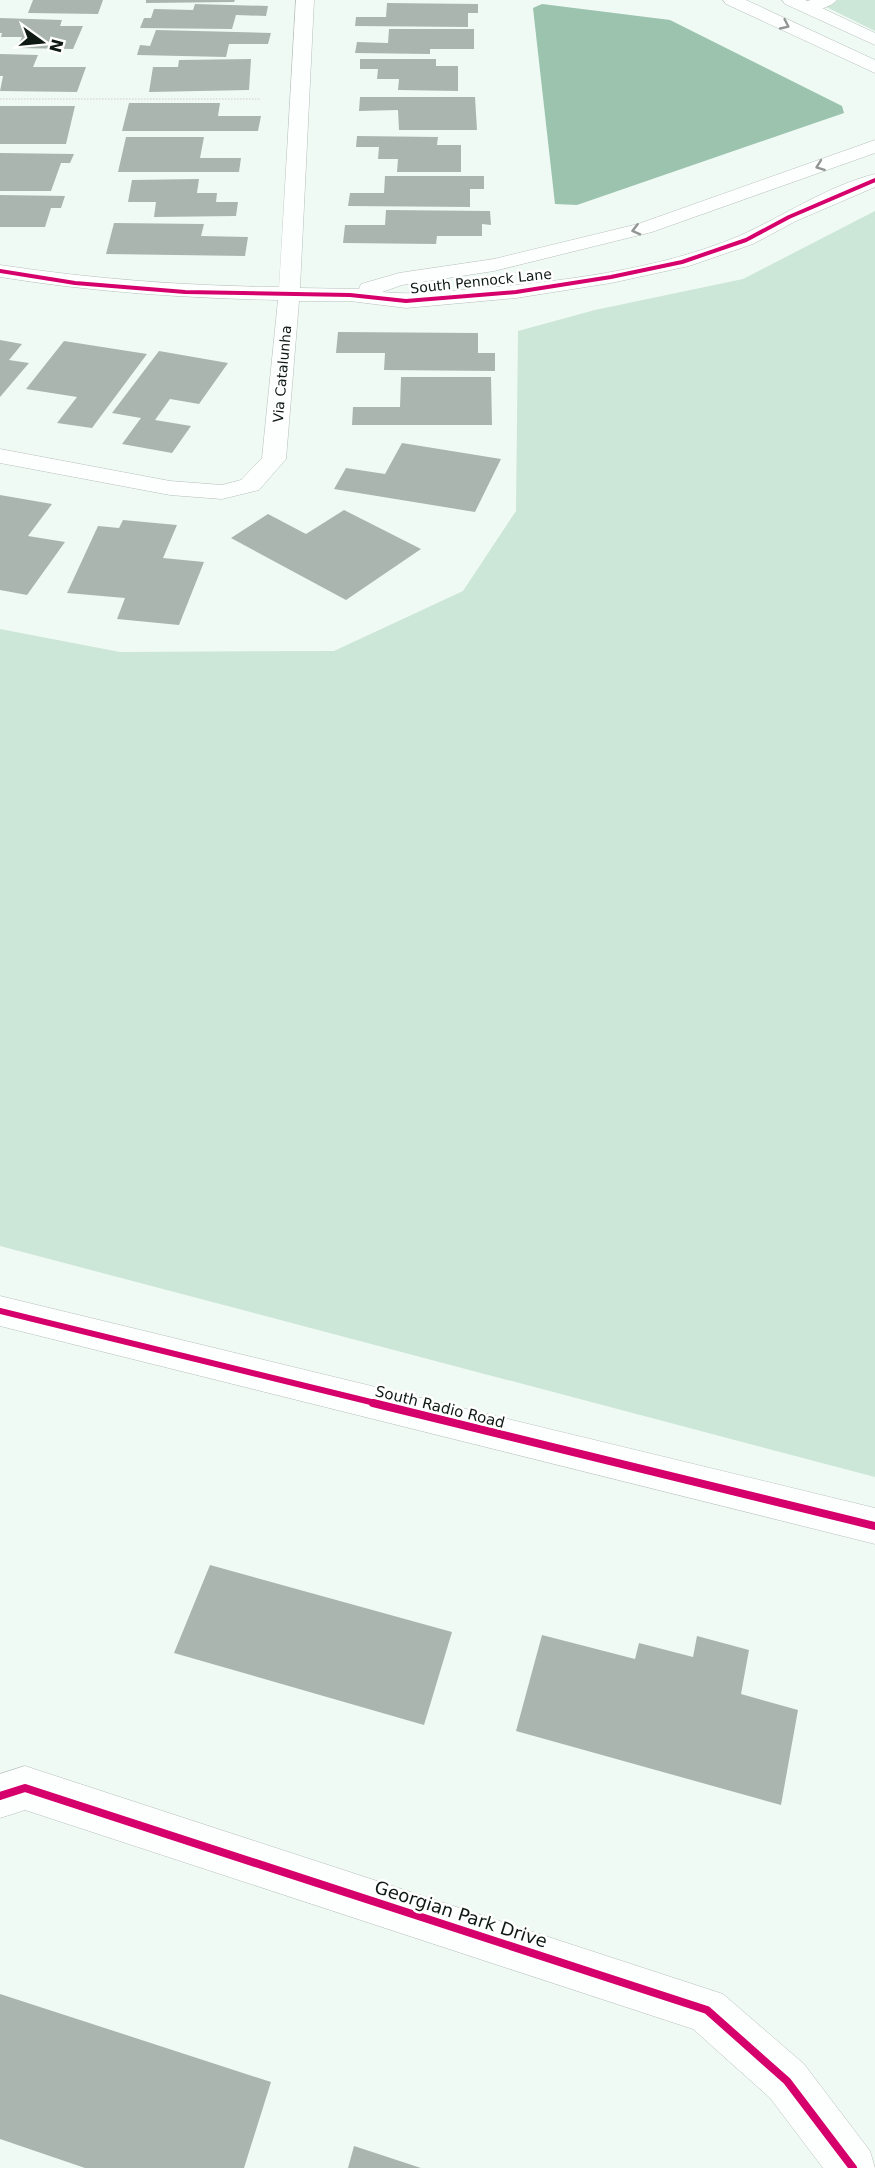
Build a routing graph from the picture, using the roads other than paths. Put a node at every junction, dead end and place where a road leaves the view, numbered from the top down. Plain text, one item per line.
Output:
1 (304, 0) edge
2 (732, 0) edge
3 (828, 0) edge
4 (799, 3) edge
5 (875, 39) edge
6 (875, 67) edge
7 (875, 146) edge
8 (875, 180) edge
9 (0, 271) edge
10 (350, 295) junction
11 (289, 296) junction
12 (0, 456) edge
13 (0, 1311) edge
14 (875, 1526) edge
15 (0, 1796) edge
16 (853, 2168) edge

1 - 11 street, Via Catalunha
2 -> 6 street
3 - 4 street
4 - 5 street
7 -> 10 street, South Pennock Lane
8 - 10 street, South Pennock Lane
9 - 11 street, South Pennock Lane
10 - 11 street, South Pennock Lane
11 - 12 street, Via Catalunha
13 - 14 street, South Radio Road
15 - 16 street, Georgian Park Drive

